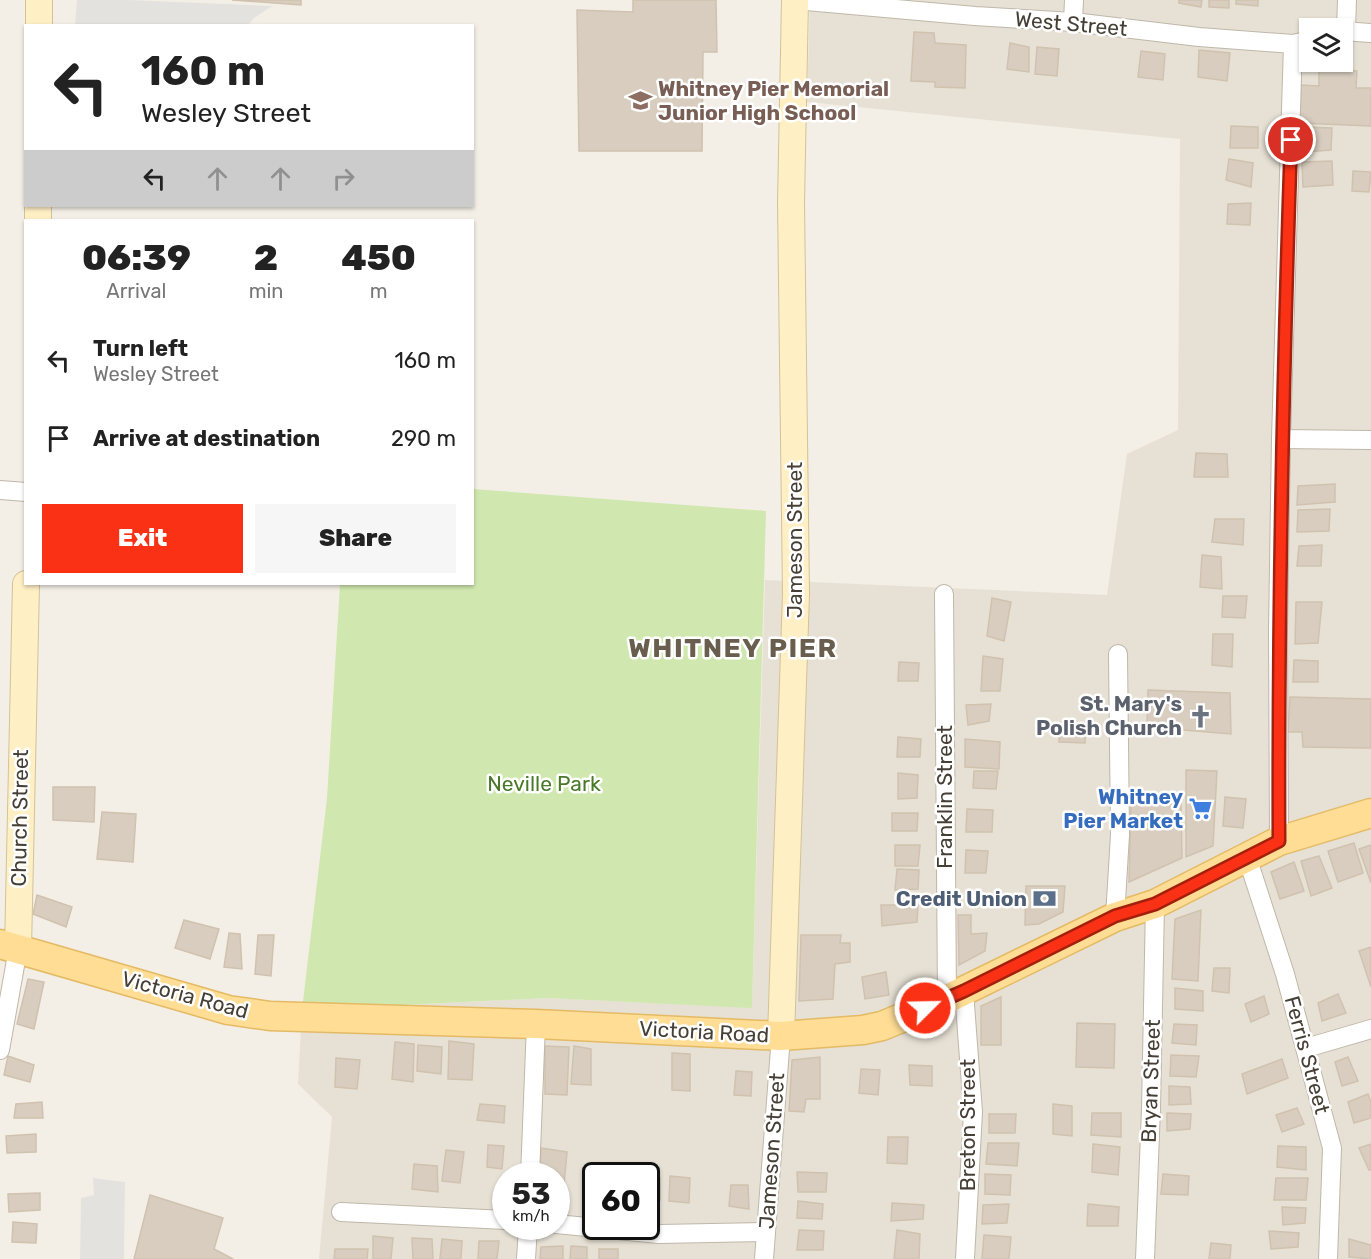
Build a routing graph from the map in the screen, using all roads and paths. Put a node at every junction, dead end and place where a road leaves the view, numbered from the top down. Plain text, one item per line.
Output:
1 (39, 0) edge
2 (795, 0) edge
3 (1074, 0) edge
4 (1347, 0) edge
5 (1345, 18) edge
6 (1073, 22) junction
7 (39, 24) edge
8 (1353, 32) edge
9 (1371, 33) edge
10 (1299, 42) edge
11 (1299, 72) edge
12 (1281, 439) junction
13 (1371, 440) edge
14 (0, 490) edge
15 (24, 492) edge
16 (27, 585) edge
17 (944, 594) dead end
18 (1118, 654) dead end
19 (1371, 813) edge
20 (1279, 841) junction
21 (1247, 857) junction
22 (1155, 904) junction
23 (1115, 916) junction
24 (9, 946) edge
25 (956, 995) junction
26 (536, 1024) junction
27 (1371, 1029) edge
28 (781, 1036) junction
29 (1306, 1048) junction
30 (0, 1050) edge
31 (531, 1162) edge
32 (341, 1212) dead end
33 (492, 1219) edge
34 (570, 1225) edge
35 (765, 1232) junction
36 (527, 1240) edge
37 (526, 1259) edge
38 (764, 1259) edge
39 (965, 1259) edge
40 (1145, 1259) edge
41 (1328, 1259) edge

1 - 7 street
2 - 6 street, West Street
2 - 28 street, Jameson Street
3 - 6 street
4 - 5 street
6 - 10 street, West Street
8 - 9 street
11 - 12 street
12 - 13 street
12 - 20 street
14 - 15 street
16 - 24 street, Church Street
17 - 25 street, Franklin Street
18 - 23 street
19 - 20 main road, Victoria Road
20 - 21 main road, Victoria Road
21 - 22 main road, Victoria Road
21 - 29 street, Ferris Street
22 - 23 main road, Victoria Road
22 - 40 street, Bryan Street
23 - 25 main road, Victoria Road
24 - 26 main road, Victoria Road
24 - 30 street, Church Street
25 - 28 main road, Victoria Road
25 - 39 street, Breton Street
26 - 28 main road, Victoria Road
26 - 31 street
27 - 29 street
28 - 35 street, Jameson Street
29 - 41 street, Ferris Street
32 - 33 street
34 - 35 street
35 - 38 street, Jameson Street
36 - 37 street

